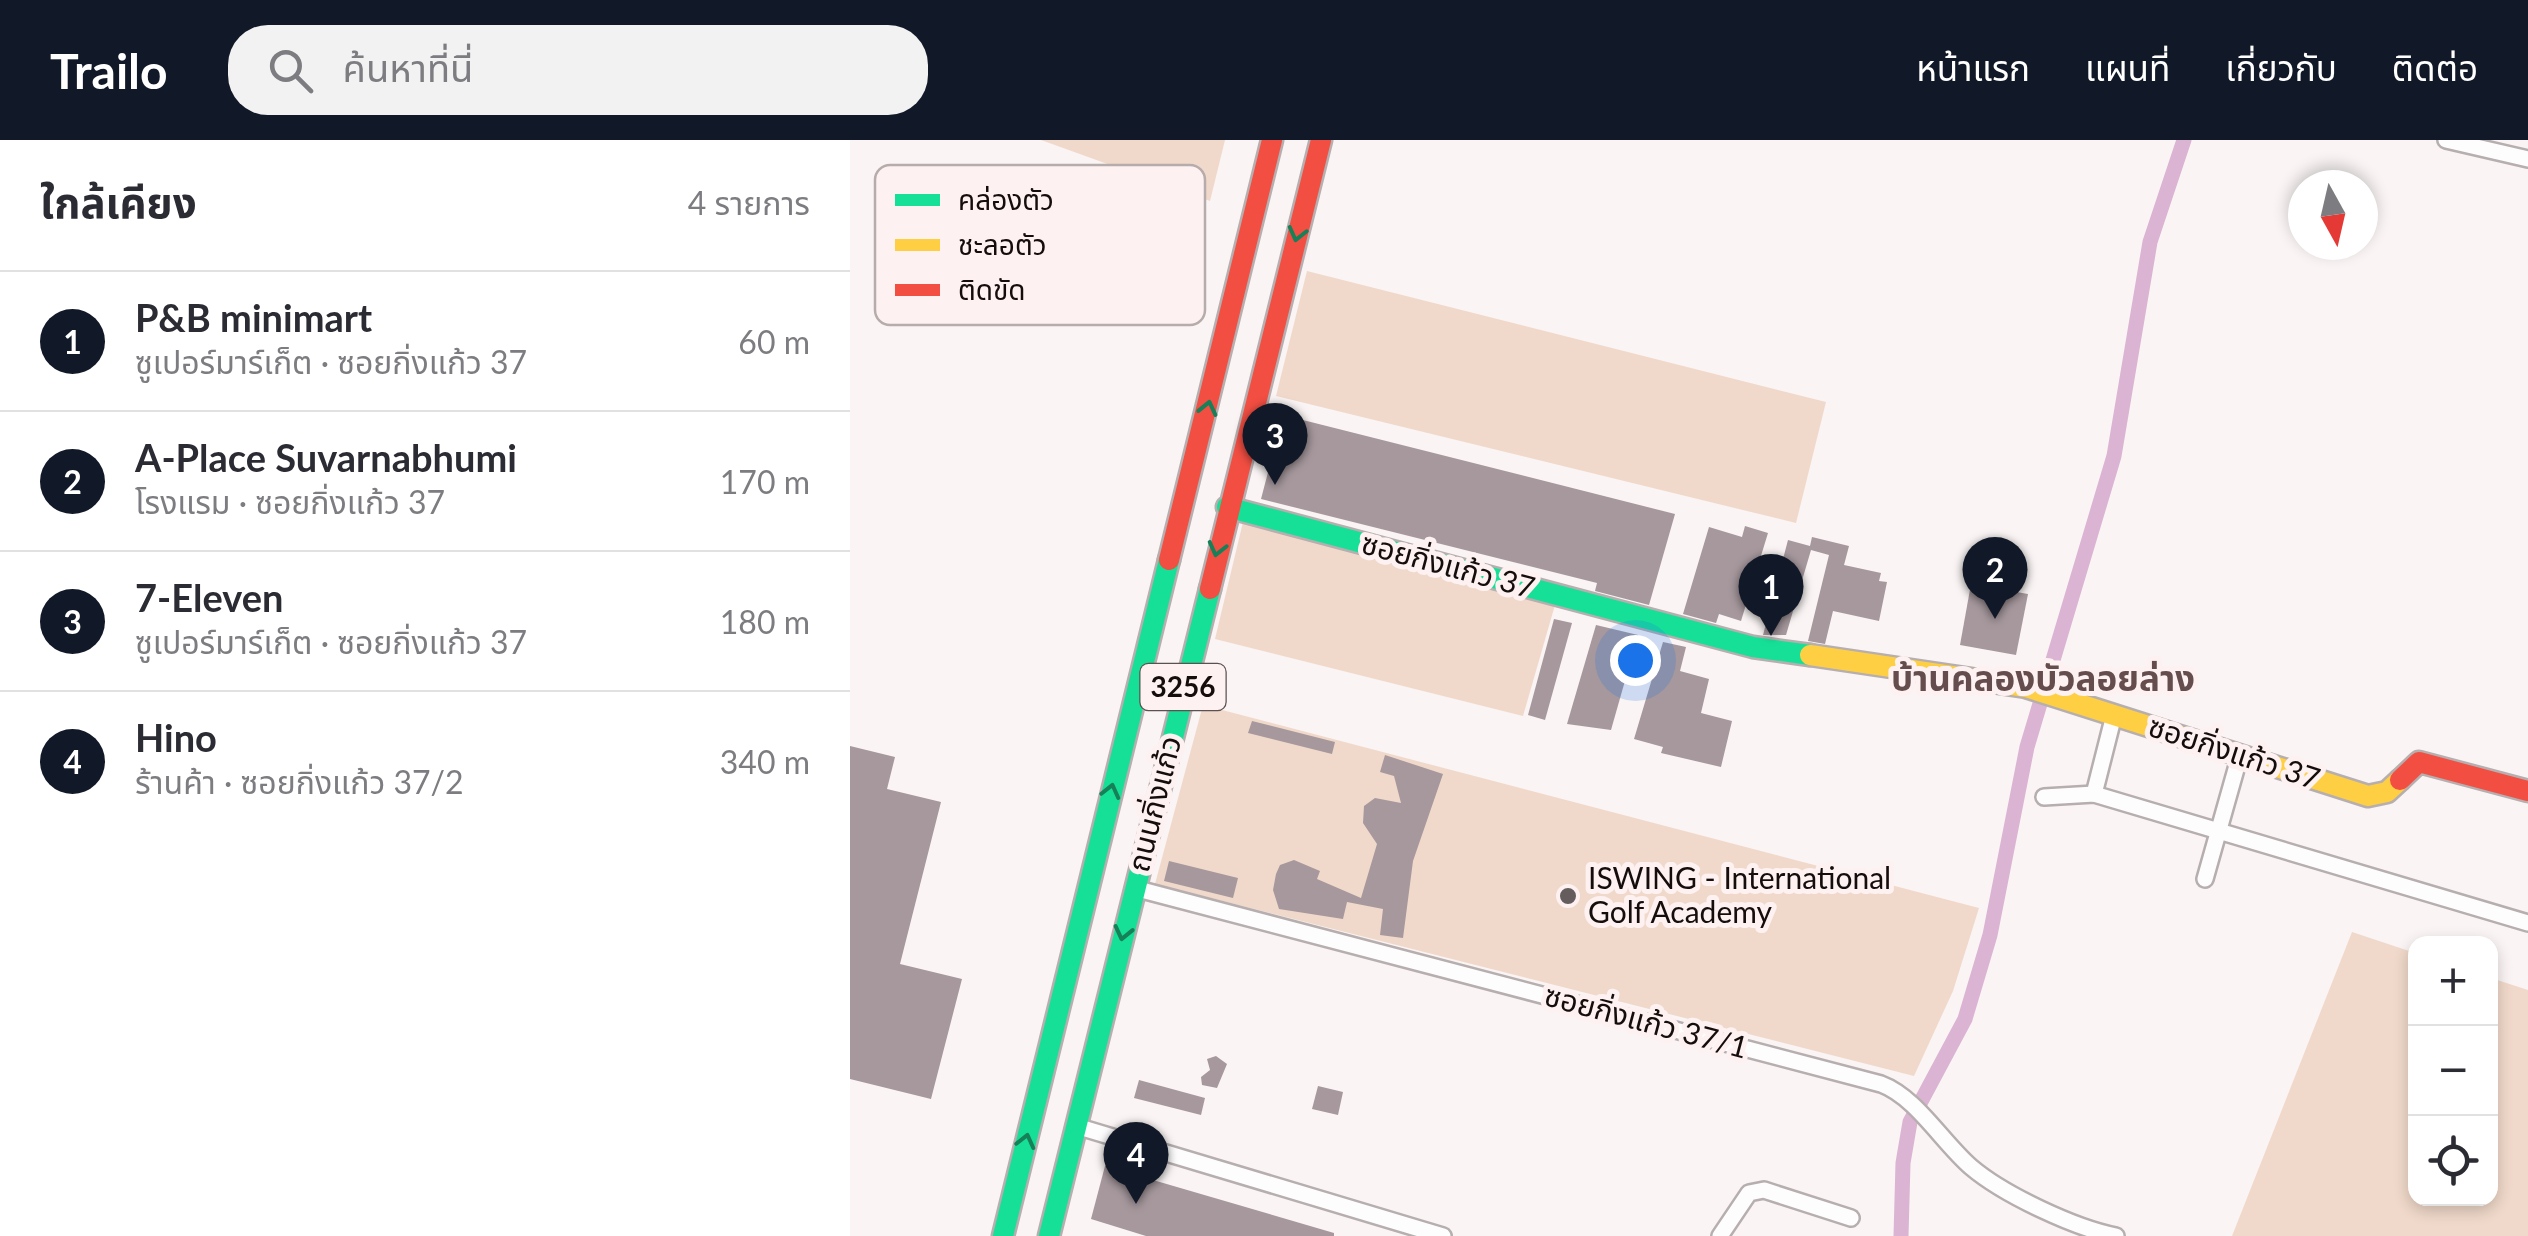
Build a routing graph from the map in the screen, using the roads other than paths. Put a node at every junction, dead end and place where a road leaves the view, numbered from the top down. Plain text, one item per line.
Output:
1 (1272, 140) edge
2 (1321, 140) edge
3 (2446, 140) edge
4 (2528, 159) edge
5 (1228, 507) junction
6 (2114, 715) junction
7 (2240, 755) junction
8 (2528, 791) edge
9 (2094, 794) junction
10 (2044, 797) dead end
11 (2218, 833) junction
12 (2205, 879) dead end
13 (1134, 888) junction
14 (2528, 924) edge
15 (1076, 1126) junction
16 (1851, 1218) dead end
17 (1004, 1236) edge
18 (1050, 1236) edge
19 (1443, 1236) edge
20 (1720, 1236) edge
21 (2116, 1236) edge

17 -> 1 main road, ถนนกิ่งแก้ว / 3256
2 -> 5 main road, ถนนกิ่งแก้ว / 3256
3 - 4 street
5 - 6 main road, ซอยกิ่งแก้ว 37
5 -> 13 main road, ถนนกิ่งแก้ว / 3256
6 - 7 main road, ซอยกิ่งแก้ว 37
6 - 9 street
7 - 8 main road, ซอยกิ่งแก้ว 37
7 - 11 street
9 - 10 street
9 - 11 street
11 - 12 street
11 - 14 street
13 -> 15 main road, ถนนกิ่งแก้ว / 3256
13 - 21 street, ซอยกิ่งแก้ว 37/1
15 - 18 main road, ถนนกิ่งแก้ว / 3256
15 - 19 street
16 - 20 street

